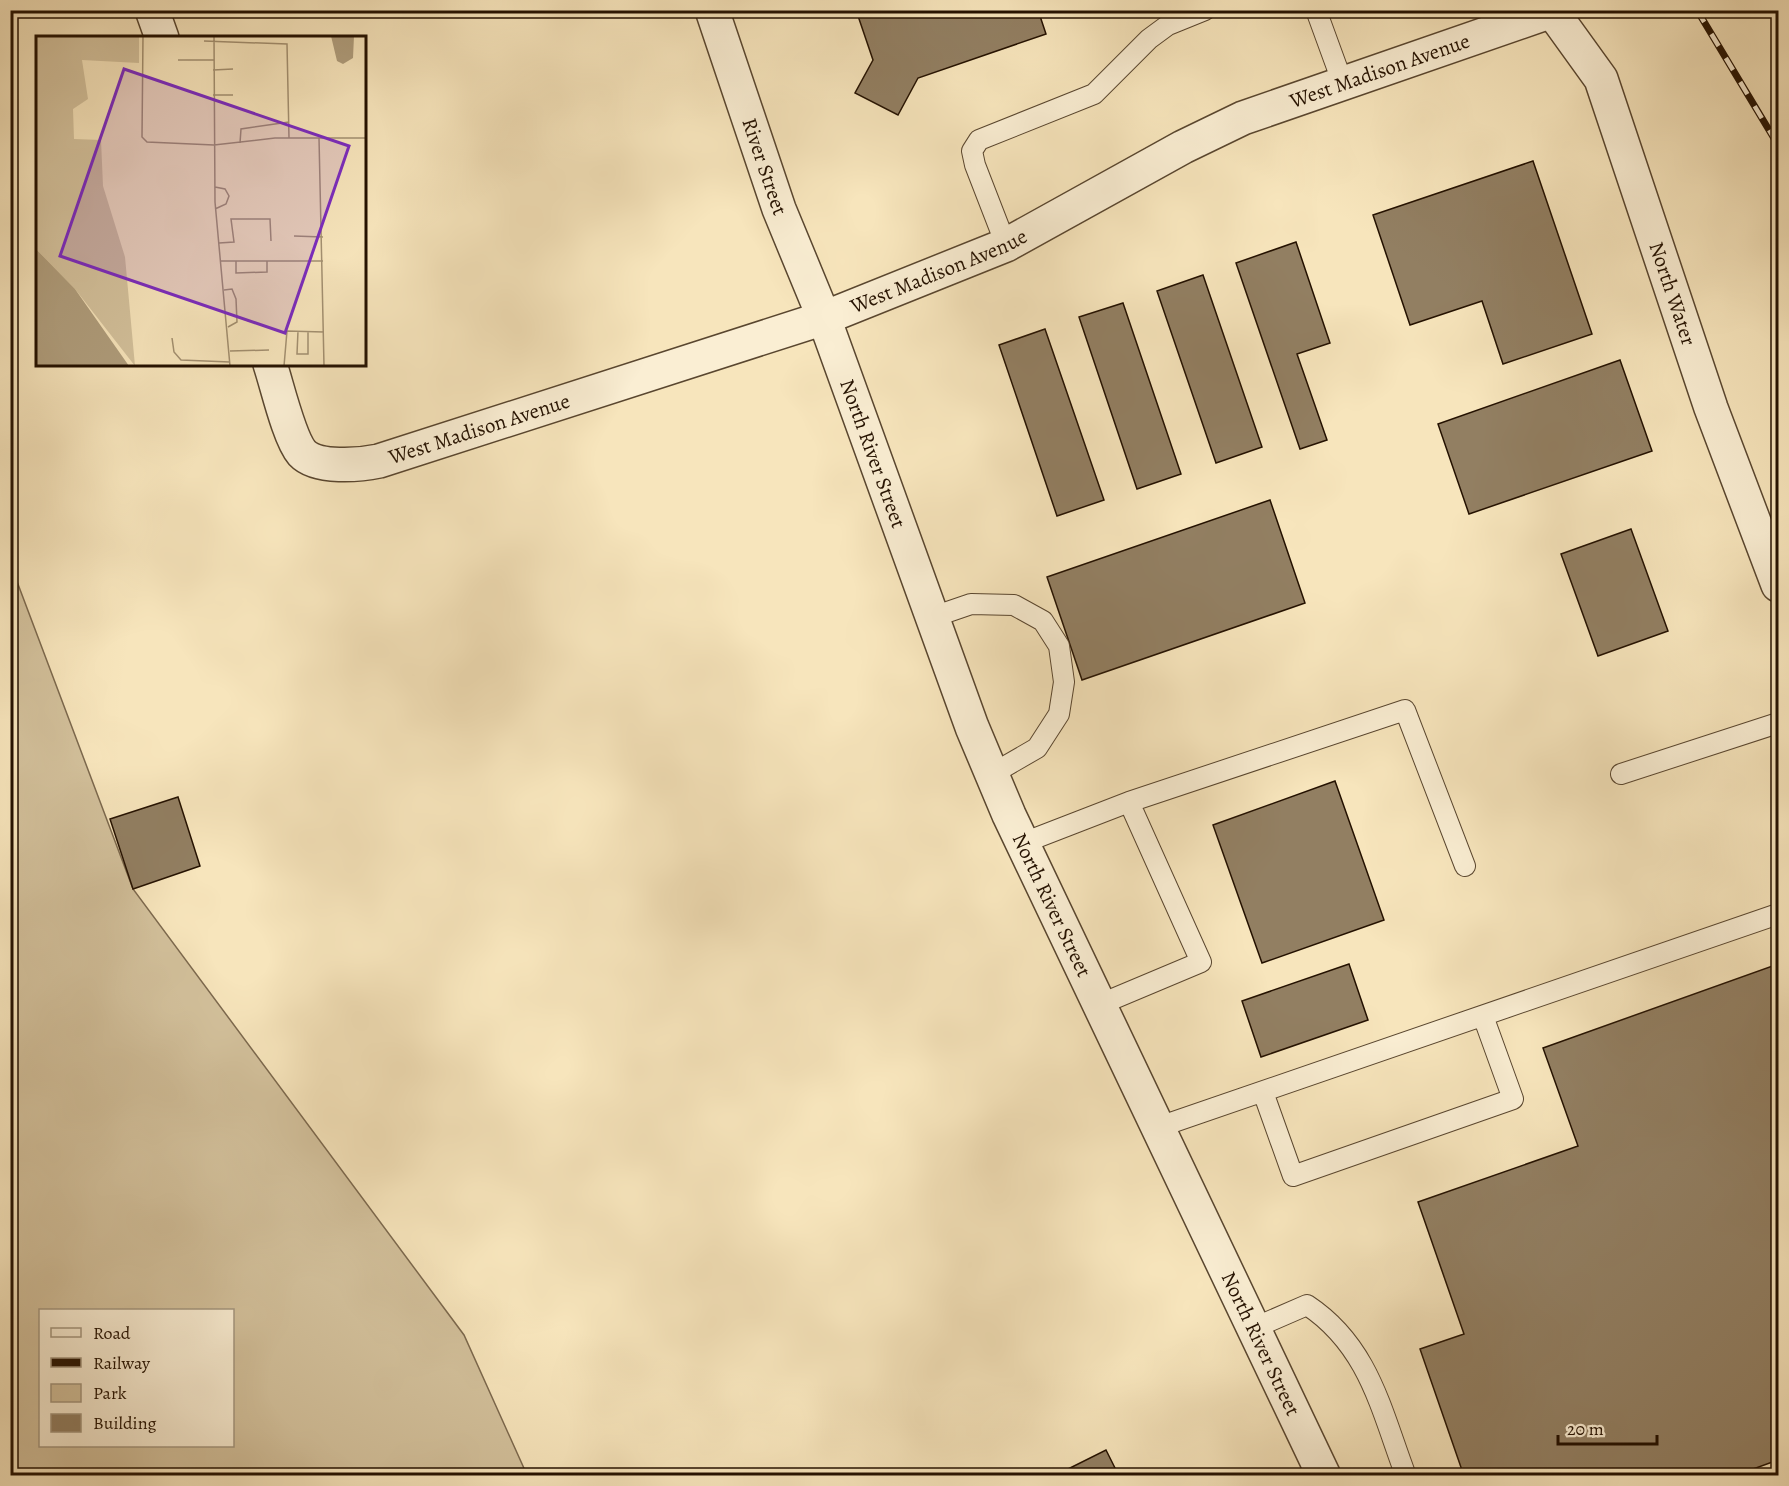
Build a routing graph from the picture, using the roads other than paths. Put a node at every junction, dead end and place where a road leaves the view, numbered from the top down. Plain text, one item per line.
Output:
1 (152, 10) edge
2 (712, 10) edge
3 (1205, 10) edge
4 (1316, 10) edge
5 (1554, 11) edge
6 (161, 36) edge
7 (1342, 84) junction
8 (1006, 245) junction
9 (824, 318) junction
10 (271, 366) edge
11 (1779, 585) edge
12 (933, 617) junction
13 (1779, 723) edge
14 (992, 774) junction
15 (1621, 774) dead end
16 (1129, 802) junction
17 (1023, 843) junction
18 (1465, 866) dead end
19 (1779, 914) edge
20 (1101, 1004) junction
21 (1483, 1016) junction
22 (1263, 1092) junction
23 (1159, 1128) junction
24 (1254, 1328) junction
25 (1324, 1476) edge
26 (1406, 1476) edge

1 - 6 street
2 - 9 street, River Street
3 - 8 lane
4 - 7 lane
5 - 7 street, West Madison Avenue
5 - 11 street, North Water
7 - 8 street, West Madison Avenue
8 - 9 street, West Madison Avenue
9 - 10 street, West Madison Avenue
9 - 12 street, North River Street
12 - 14 street, North River Street
12 - 14 lane
13 - 15 lane
14 - 17 street, North River Street
16 - 17 lane
16 - 18 lane
16 - 20 lane
17 - 20 street, North River Street
19 - 21 lane
20 - 23 street, North River Street
21 - 22 lane
21 - 22 lane
22 - 23 lane
23 - 24 street, North River Street
24 - 25 street, North River Street
24 - 26 lane

